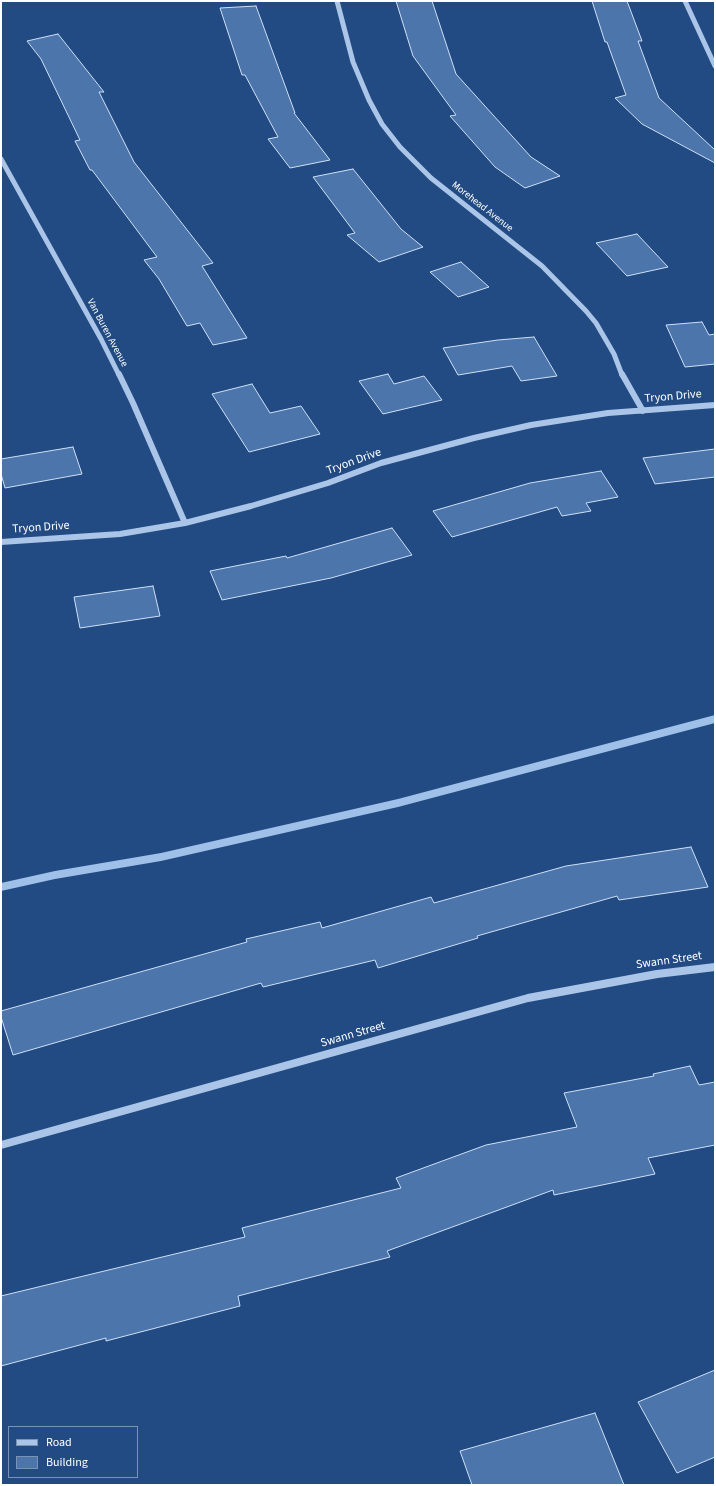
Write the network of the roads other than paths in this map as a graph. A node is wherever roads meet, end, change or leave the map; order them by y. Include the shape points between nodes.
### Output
1 (337, 1) edge
2 (685, 1) edge
3 (715, 66) edge
4 (1, 159) edge
5 (715, 405) edge
6 (643, 411) junction
7 (185, 523) junction
8 (1, 542) edge
9 (715, 967) edge
10 (1, 1145) edge

1 - 6 street, Morehead Avenue via 353,62 382,124 400,147 431,178 542,266 586,311 614,354 624,380
2 - 3 street
4 - 7 street, Van Buren Avenue via 105,346 133,403
5 - 6 street, Tryon Drive
6 - 7 street, Tryon Drive via 608,413 531,425 474,438 381,463 328,483 251,506
7 - 8 street, Tryon Drive via 120,534
9 - 10 street, Swann Street via 657,974 528,998

